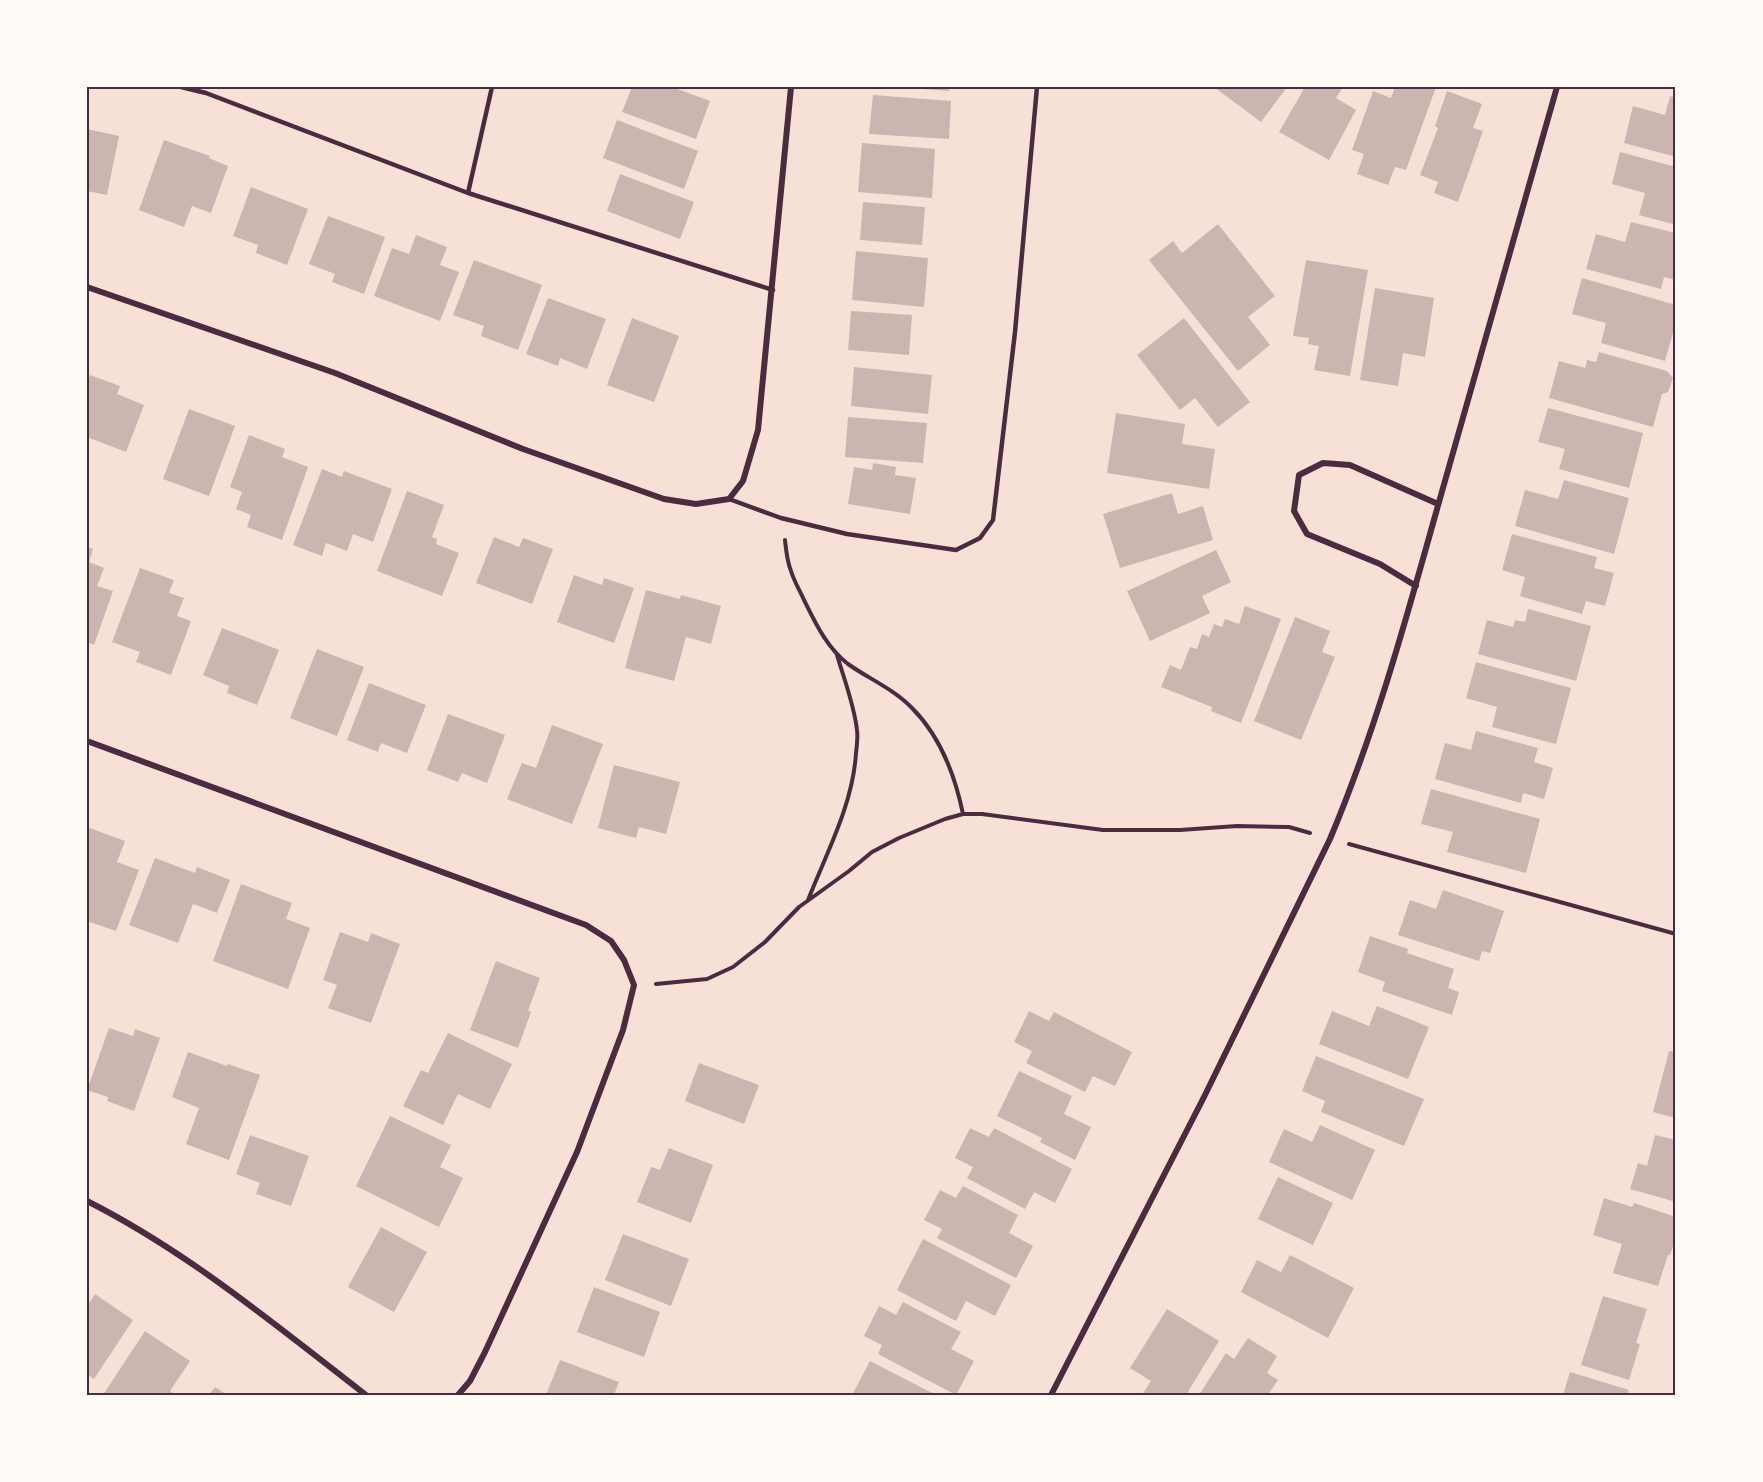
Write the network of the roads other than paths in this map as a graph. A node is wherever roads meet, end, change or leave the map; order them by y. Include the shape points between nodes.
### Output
1 (181, 87) edge
2 (492, 87) edge
3 (791, 87) edge
4 (1037, 87) edge
5 (1557, 87) edge
6 (468, 193) junction
7 (87, 287) edge
8 (772, 290) junction
9 (729, 499) junction
10 (1438, 504) junction
11 (1416, 586) junction
12 (87, 741) edge
13 (87, 1201) edge
14 (366, 1395) edge
15 (458, 1395) edge
16 (1051, 1395) edge

1 - 6 lane via 206,93
2 - 6 lane
3 - 8 street
4 - 9 lane via 993,520 980,538 956,550 847,534 782,518
5 - 10 street
6 - 8 lane
7 - 9 street via 335,373 523,449 664,499 696,504
8 - 9 street via 758,430 743,481
10 - 11 street
10 - 11 street via 1350,465 1323,463 1299,475 1294,511 1307,534 1380,564
11 - 16 street via 1345,805 1330,839 1204,1097
12 - 15 street via 586,925 611,941 624,960 634,985 623,1030 577,1152 485,1352
13 - 14 street via 121,1218 231,1290

